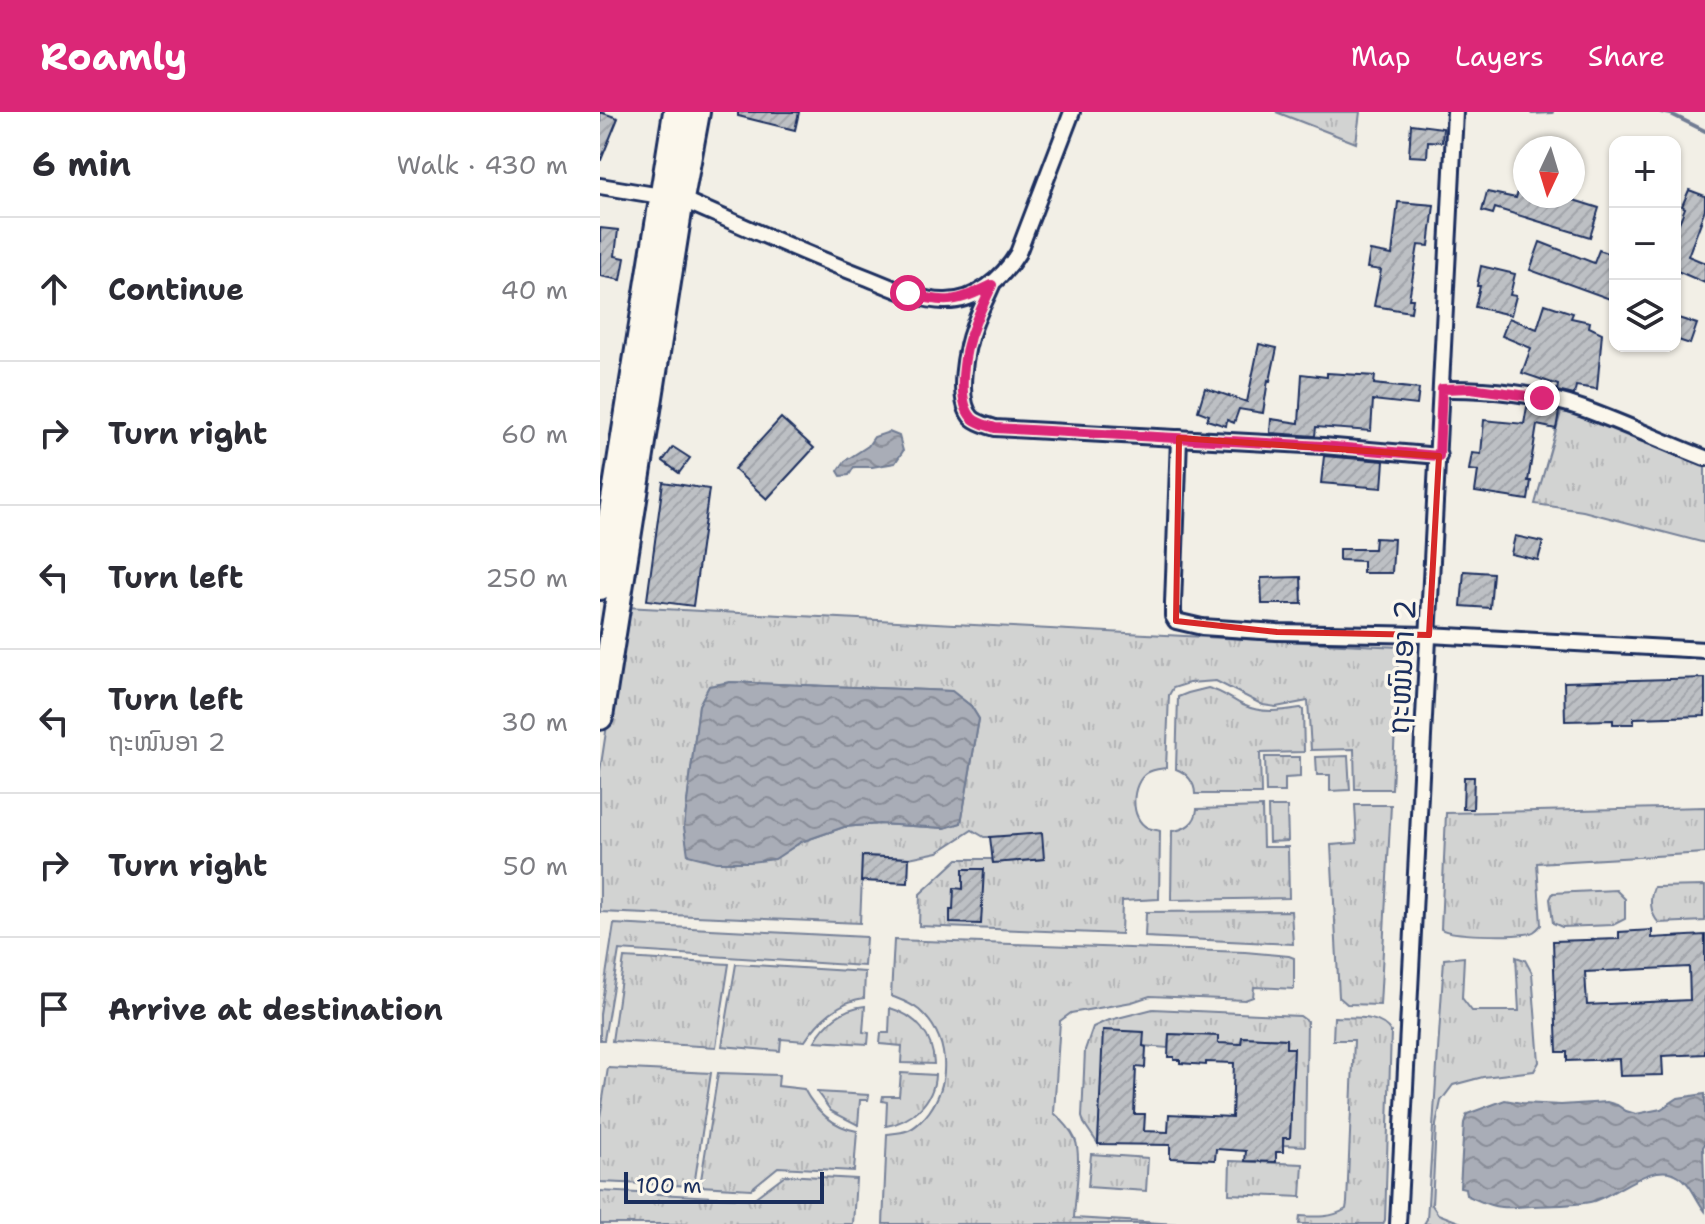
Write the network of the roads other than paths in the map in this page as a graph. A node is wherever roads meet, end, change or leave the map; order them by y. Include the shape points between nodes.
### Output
1 (676, 112) edge
2 (697, 112) edge
3 (1072, 112) edge
4 (1455, 112) edge
5 (600, 186) edge
6 (671, 197) junction
7 (992, 285) junction
8 (1442, 389) junction
9 (1179, 438) junction
10 (1439, 456) junction
11 (1705, 458) edge
12 (605, 520) edge
13 (600, 587) edge
14 (1429, 635) junction
15 (1705, 650) edge
16 (600, 717) edge
17 (1398, 1224) edge

1 - 6 highway
2 - 6 highway
3 - 7 street via 1018,253
4 - 8 street, ຖະໜົນອາ 2
5 - 6 street
6 - 7 street via 930,300 959,300
6 - 12 highway
6 - 16 highway
7 - 9 street via 973,328 964,381 966,409 979,423
8 - 10 street, ຖະໜົນອາ 2
8 - 11 street via 1471,388 1582,408
9 - 10 street
9 - 14 street via 1176,621 1277,632
10 - 14 street, ຖະໜົນອາ 2
12 - 13 highway
14 - 15 street
14 - 17 street, ຖະໜົນອາ 2

